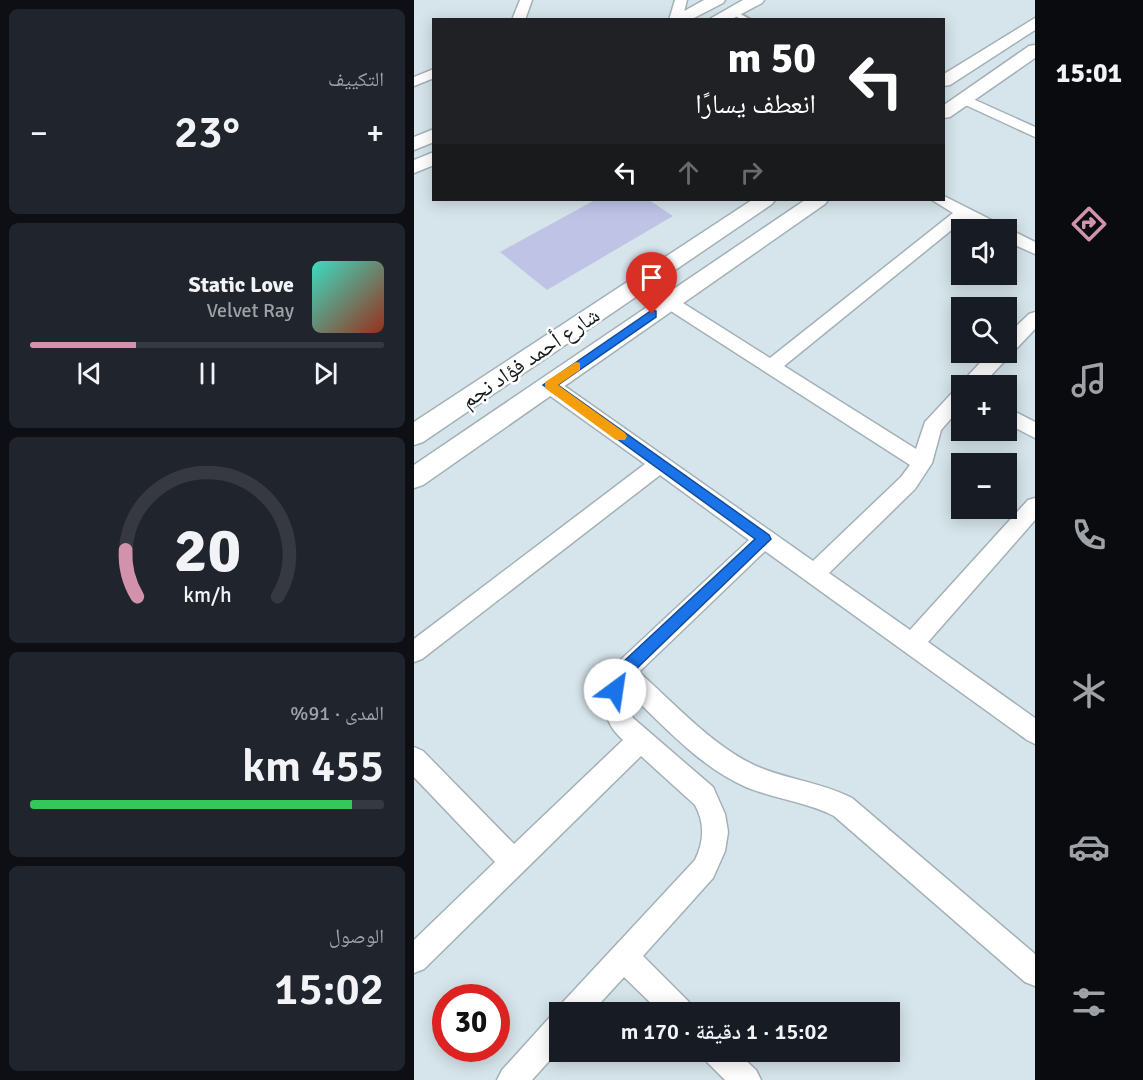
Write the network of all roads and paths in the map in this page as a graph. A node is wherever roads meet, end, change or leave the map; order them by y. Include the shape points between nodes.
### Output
1 (526, 0) edge
2 (681, 0) edge
3 (717, 0) edge
4 (756, 0) edge
5 (733, 12) junction
6 (519, 18) edge
7 (676, 18) edge
8 (680, 18) edge
9 (720, 18) edge
10 (744, 18) edge
11 (1035, 23) edge
12 (1033, 53) edge
13 (432, 75) edge
14 (945, 80) edge
15 (414, 82) edge
16 (964, 99) junction
17 (945, 112) edge
18 (1035, 133) edge
19 (432, 136) edge
20 (414, 144) edge
21 (432, 159) edge
22 (414, 167) edge
23 (764, 201) edge
24 (817, 201) edge
25 (942, 201) edge
26 (964, 212) junction
27 (977, 219) edge
28 (1017, 240) edge
29 (1035, 249) edge
30 (669, 302) junction
31 (1035, 318) edge
32 (1017, 336) edge
33 (991, 363) edge
34 (771, 367) junction
35 (979, 375) edge
36 (549, 385) junction
37 (951, 406) edge
38 (1017, 420) edge
39 (1035, 430) edge
40 (414, 435) edge
41 (922, 463) junction
42 (660, 464) junction
43 (414, 478) edge
44 (1035, 506) edge
45 (764, 539) junction
46 (814, 574) junction
47 (912, 644) junction
48 (414, 652) edge
49 (623, 673) junction
50 (1035, 732) edge
51 (640, 740) junction
52 (414, 759) edge
53 (514, 863) junction
54 (624, 957) junction
55 (414, 959) edge
56 (1035, 972) edge
57 (582, 1002) edge
58 (669, 1002) edge
59 (549, 1039) edge
60 (727, 1062) edge
61 (512, 1080) edge
62 (746, 1080) edge

1 - 6 street
2 - 7 street
3 - 8 street
4 - 5 street
5 - 9 street
5 - 10 lane
11 - 14 street
12 - 16 street
13 - 15 street
16 - 17 street
16 - 18 street
19 - 20 street
21 - 22 street
23 - 40 street, شارع أحمد فؤاد نجم
24 - 30 street, شارع أحمد فؤاد نجم
25 - 26 street
26 - 27 street
26 - 34 street
28 - 29 street
30 - 34 street
30 - 36 street, شارع أحمد فؤاد نجم
31 - 32 street
33 - 35 street
34 - 41 street
36 - 42 street
36 - 43 street, شارع أحمد فؤاد نجم
37 - 41 street via 932,428
38 - 39 street
41 - 46 street via 908,483
42 - 45 street
42 - 48 street
44 - 47 street
45 - 46 street
45 - 49 street
46 - 47 street
47 - 50 street
49 - 51 street via 615,690 616,709 624,726
49 - 56 street via 727,764 762,781 815,794 843,807
51 - 53 street
51 - 54 street via 704,796 712,809 716,840 704,869
52 - 53 street
53 - 55 street
54 - 57 street
54 - 58 street
59 - 61 street
60 - 62 street

